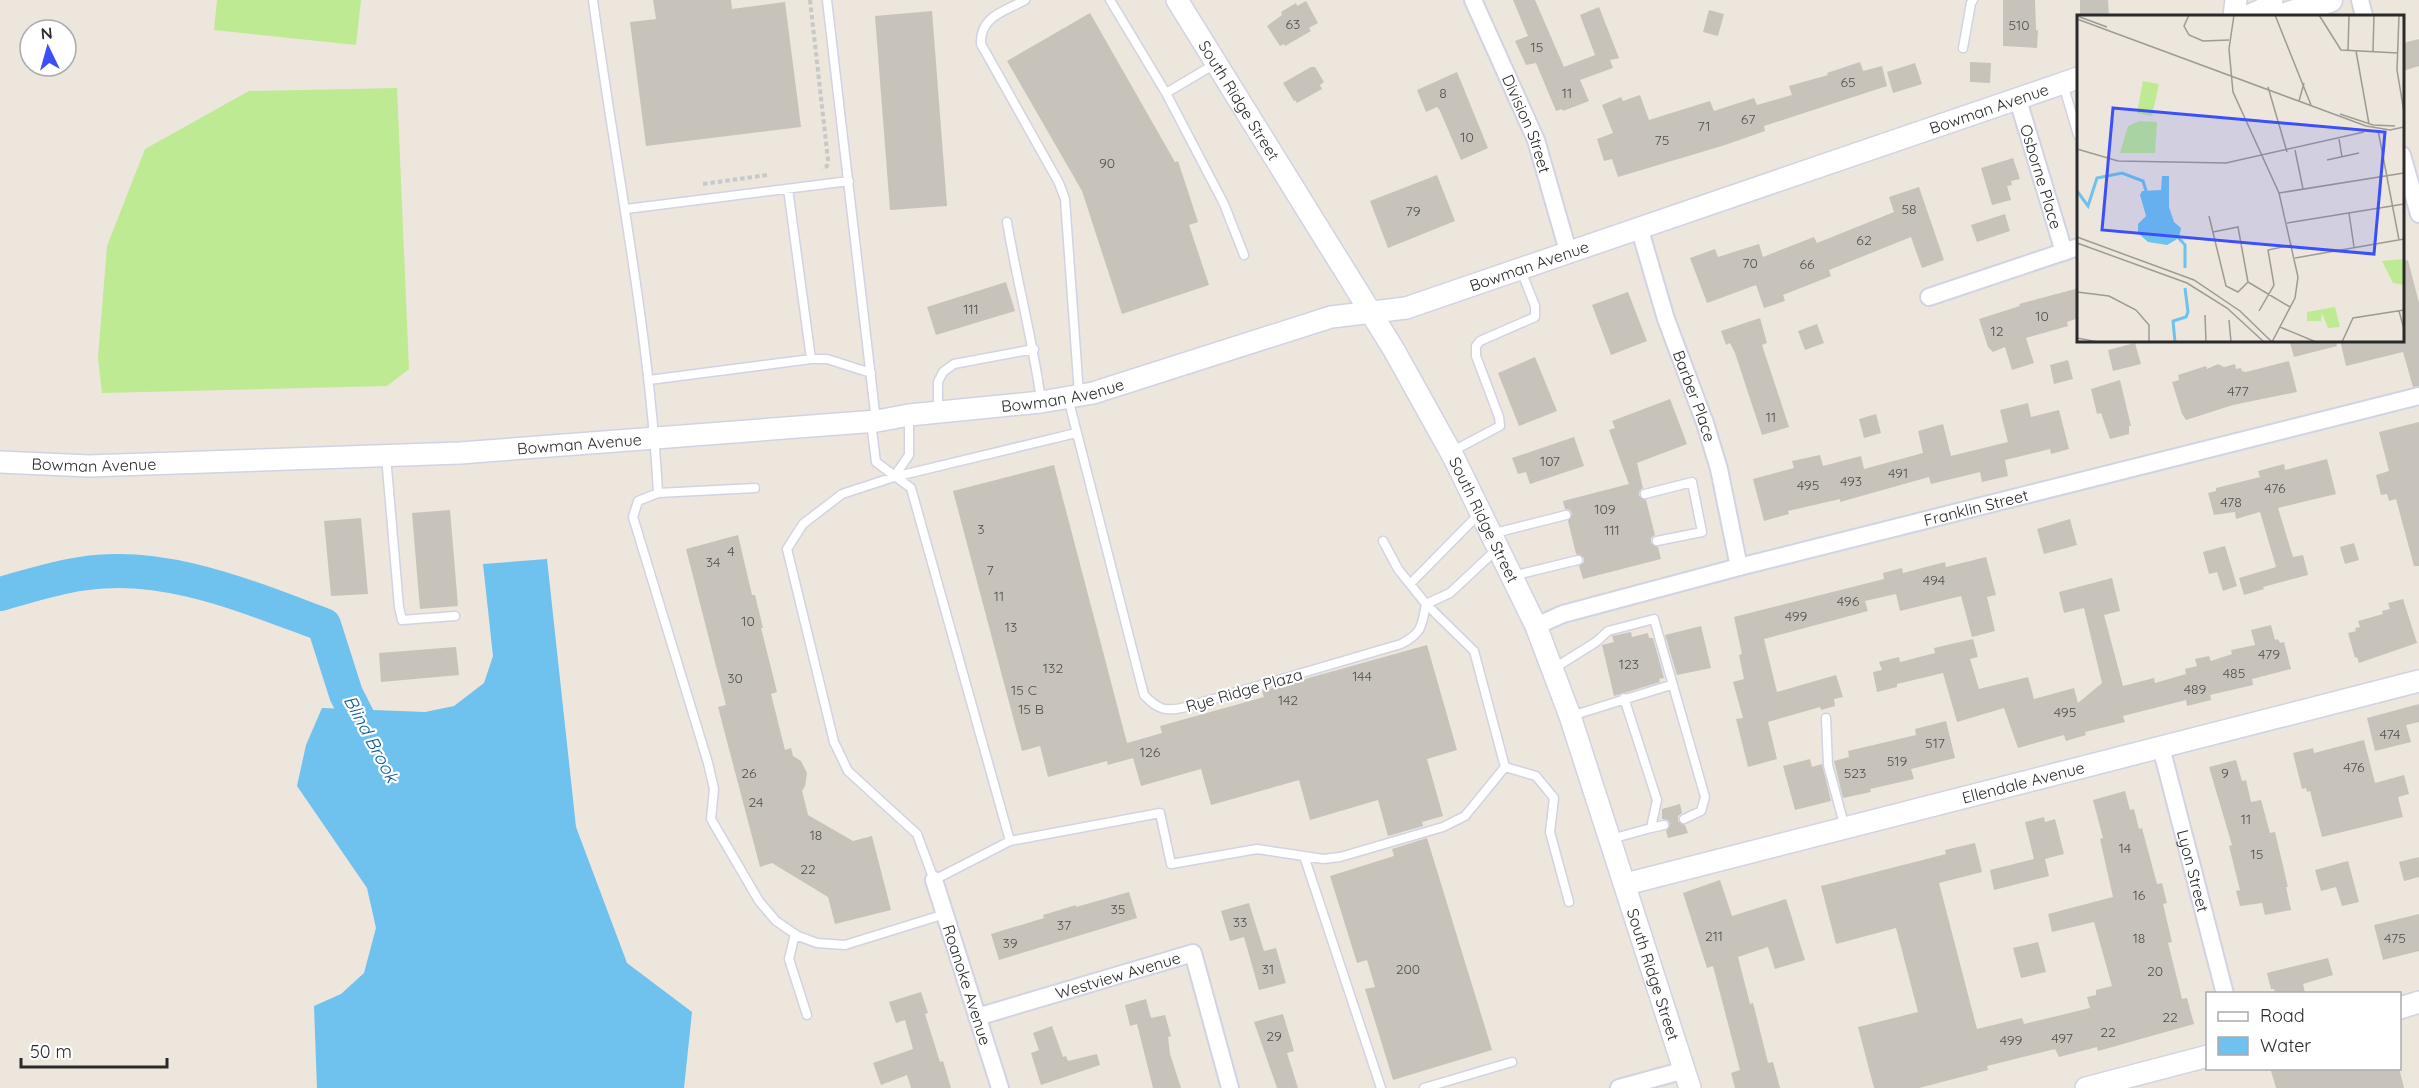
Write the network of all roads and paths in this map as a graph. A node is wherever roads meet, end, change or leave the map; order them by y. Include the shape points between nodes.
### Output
1 (593, 0) edge
2 (810, 0) edge
3 (827, 0) edge
4 (1025, 0) edge
5 (1110, 0) edge
6 (1178, 0) edge
7 (1473, 0) edge
8 (1973, 0) edge
9 (2236, 0) edge
10 (2272, 0) edge
11 (2330, 0) edge
12 (2360, 0) edge
13 (2234, 15) edge
14 (2250, 15) edge
15 (2286, 15) edge
16 (2364, 15) edge
17 (1963, 48) dead end
18 (1215, 64) junction
19 (2071, 80) edge
20 (1166, 93) junction
21 (2018, 100) junction
22 (2077, 121) edge
23 (2404, 158) edge
24 (820, 170) dead end
25 (776, 175) dead end
26 (849, 181) junction
27 (696, 185) dead end
28 (788, 189) junction
29 (626, 209) junction
30 (2419, 214) edge
31 (1007, 222) dead end
32 (1640, 227) junction
33 (2071, 249) edge
34 (1568, 251) junction
35 (1244, 255) dead end
36 (1520, 268) junction
37 (1929, 297) dead end
38 (1370, 312) junction
39 (1034, 349) junction
40 (811, 359) junction
41 (871, 373) junction
42 (649, 380) junction
43 (2419, 396) edge
44 (1074, 397) junction
45 (1041, 402) junction
46 (938, 412) junction
47 (909, 416) junction
48 (874, 422) junction
49 (1076, 433) junction
50 (655, 439) junction
51 (1451, 452) junction
52 (386, 456) junction
53 (0, 462) edge
54 (894, 477) junction
55 (755, 488) dead end
56 (658, 493) junction
57 (1645, 494) dead end
58 (1481, 512) junction
59 (1566, 514) dead end
60 (1383, 541) dead end
61 (1495, 541) junction
62 (1657, 541) dead end
63 (1578, 560) dead end
64 (1739, 567) junction
65 (1512, 576) junction
66 (1410, 584) junction
67 (1426, 604) junction
68 (455, 616) dead end
69 (1536, 626) junction
70 (1553, 669) junction
71 (2419, 681) edge
72 (1671, 686) junction
73 (1624, 698) junction
74 (1570, 716) junction
75 (1826, 718) dead end
76 (2161, 747) junction
77 (1505, 767) junction
78 (1684, 819) dead end
79 (1664, 825) dead end
80 (1651, 828) junction
81 (1845, 828) junction
82 (1611, 839) junction
83 (1010, 841) junction
84 (1304, 856) junction
85 (934, 880) junction
86 (1626, 884) junction
87 (1569, 902) dead end
88 (945, 914) junction
89 (795, 934) junction
90 (2225, 992) edge
91 (2419, 1002) edge
92 (2401, 1008) edge
93 (807, 1015) dead end
94 (977, 1017) junction
95 (2206, 1057) edge
96 (1512, 1062) dead end
97 (1687, 1079) edge
98 (1000, 1088) edge
99 (1230, 1088) edge
100 (1381, 1088) edge
101 (1424, 1088) edge
102 (1619, 1088) edge
103 (2086, 1088) edge

1 - 29 lane
2 - 24 path via 828,160
3 - 26 lane
4 - 44 lane, Rye Ridge Plaza via 989,20 983,26 981,44 1065,199
5 - 20 lane
6 - 18 street, South Ridge Street
7 - 34 street, Division Street via 1536,140
8 - 17 lane
9 - 13 street
10 - 14 street via 2270,6
11 - 15 main road
12 - 16 street
18 - 20 lane
18 - 38 street, South Ridge Street
19 - 21 street, Bowman Avenue
19 - 22 lane
20 - 35 lane via 1224,204
21 - 32 street, Bowman Avenue
21 - 33 street, Osborne Place
23 - 30 street
25 - 27 path
26 - 28 lane
26 - 41 lane
28 - 29 lane
28 - 40 lane
29 - 42 lane
31 - 39 lane
32 - 34 street, Bowman Avenue
32 - 64 street, Barber Place via 1666,319 1719,469
33 - 37 street, Osborne Place
34 - 36 street, Bowman Avenue
36 - 38 street, Bowman Avenue via 1406,308
36 - 51 lane via 1535,317 1476,346 1500,426
38 - 44 street, Bowman Avenue via 1331,317
38 - 51 street, South Ridge Street
39 - 45 lane
39 - 46 lane via 954,364 938,382
40 - 41 lane via 827,359
40 - 42 lane
41 - 48 lane
42 - 50 lane
43 - 64 street, Franklin Street
44 - 45 street, Bowman Avenue
44 - 49 lane, Rye Ridge Plaza
45 - 46 street, Bowman Avenue
46 - 47 street, Bowman Avenue
47 - 48 street, Bowman Avenue
47 - 54 lane via 909,455
48 - 50 street, Bowman Avenue
48 - 54 lane via 876,462
49 - 54 lane
49 - 67 lane, Rye Ridge Plaza via 1136,666 1144,694 1153,705 1170,711 1401,644 1414,637 1422,625
50 - 52 street, Bowman Avenue
50 - 56 lane
51 - 58 street, South Ridge Street
52 - 53 street, Bowman Avenue via 88,466
52 - 68 lane via 402,620
54 - 83 lane via 911,488
54 - 85 lane via 837,496 803,524 787,549 834,742 848,771 917,834
55 - 56 lane
56 - 89 lane via 638,501 633,517 708,763 714,789 711,819 759,901 776,921
57 - 62 lane via 1692,482 1702,532
58 - 61 street, South Ridge Street
58 - 66 lane
59 - 61 lane
60 - 66 lane
61 - 65 street, South Ridge Street
61 - 67 lane via 1450,593
63 - 65 lane
64 - 69 street, Franklin Street via 1563,614
65 - 69 street, South Ridge Street
66 - 67 lane
67 - 77 lane via 1474,651
69 - 70 street, South Ridge Street
70 - 72 lane via 1608,631 1654,619
70 - 74 street, South Ridge Street
71 - 76 street, Ellendale Avenue
72 - 73 lane
72 - 78 lane via 1706,797 1701,812
73 - 74 lane
73 - 80 lane via 1657,800
74 - 82 street, South Ridge Street
75 - 81 lane via 1828,765
76 - 81 street, Ellendale Avenue
76 - 90 street, Lyon Street
77 - 84 lane via 1465,816 1443,827 1340,857
77 - 87 lane via 1536,776 1554,798 1550,832
79 - 80 lane
80 - 82 lane
81 - 86 street, Ellendale Avenue
82 - 86 street, South Ridge Street
83 - 84 lane via 1160,813 1171,864 1257,849
83 - 85 lane
84 - 100 lane
85 - 88 street, Roanoke Avenue
86 - 97 street, South Ridge Street
88 - 89 lane via 845,945 817,943
88 - 94 street, Roanoke Avenue
89 - 93 lane via 789,959
91 - 92 street
94 - 98 street, Roanoke Avenue
94 - 99 street, Westview Avenue via 1193,953
95 - 103 street
96 - 101 lane
97 - 102 street

